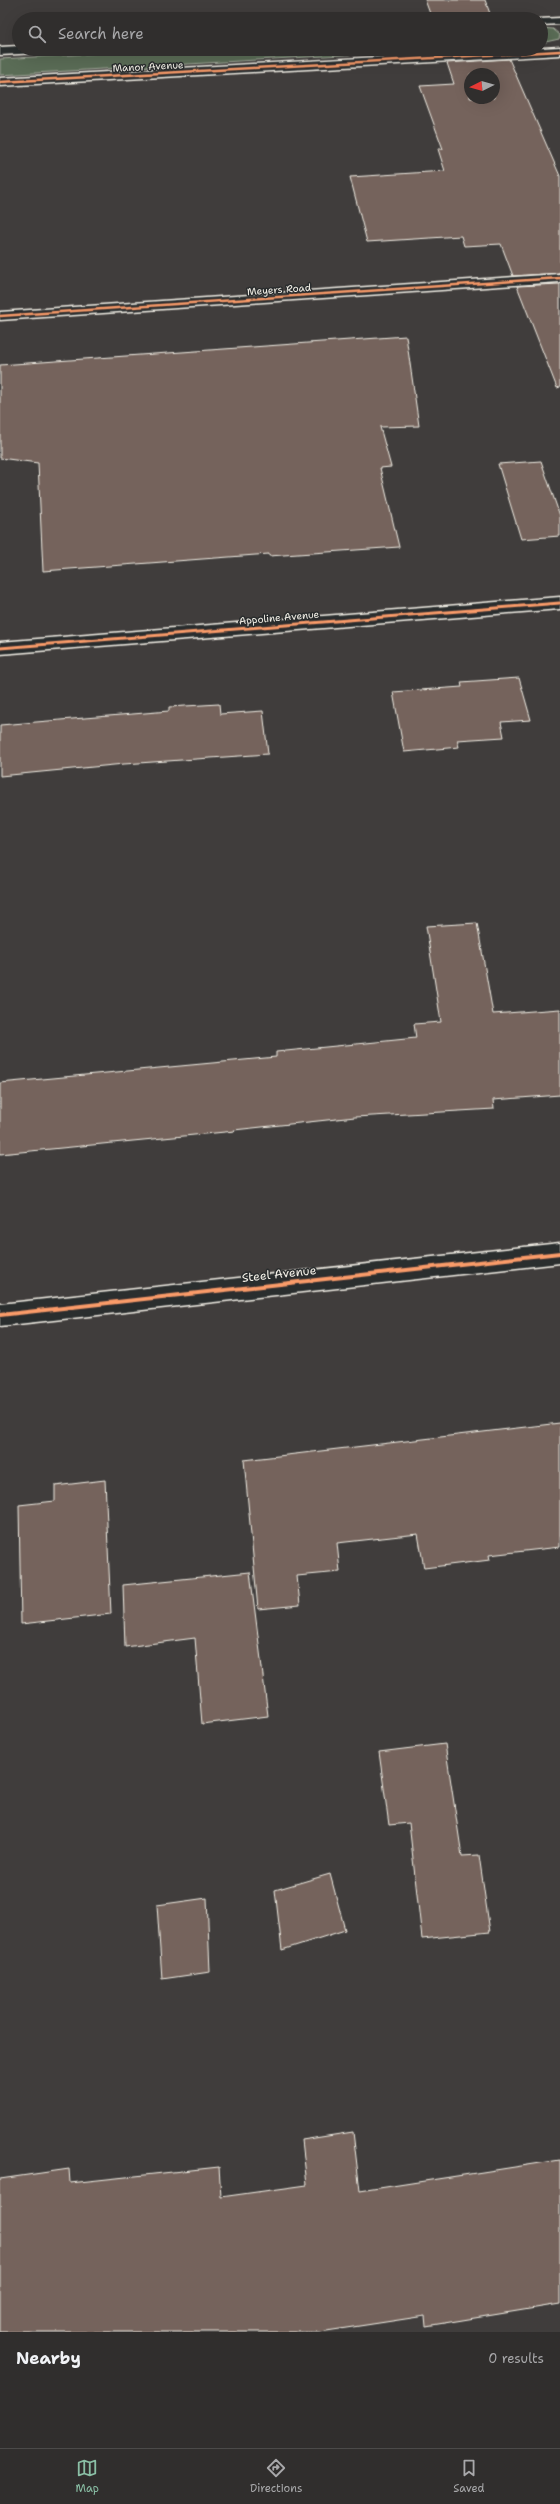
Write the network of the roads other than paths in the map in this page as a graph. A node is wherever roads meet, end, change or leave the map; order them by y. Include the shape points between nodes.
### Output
1 (560, 21) edge
2 (548, 22) edge
3 (12, 50) edge
4 (0, 51) edge
5 (560, 51) edge
6 (548, 52) edge
7 (470, 56) edge
8 (0, 82) edge
9 (560, 278) edge
10 (0, 316) edge
11 (560, 603) edge
12 (0, 648) edge
13 (560, 1253) edge
14 (0, 1315) edge

1 - 2 street
3 - 4 street
5 - 6 street, Manor Avenue
7 - 8 street, Manor Avenue
9 - 10 street, Meyers Road
11 - 12 street, Appoline Avenue
13 - 14 street, Steel Avenue

